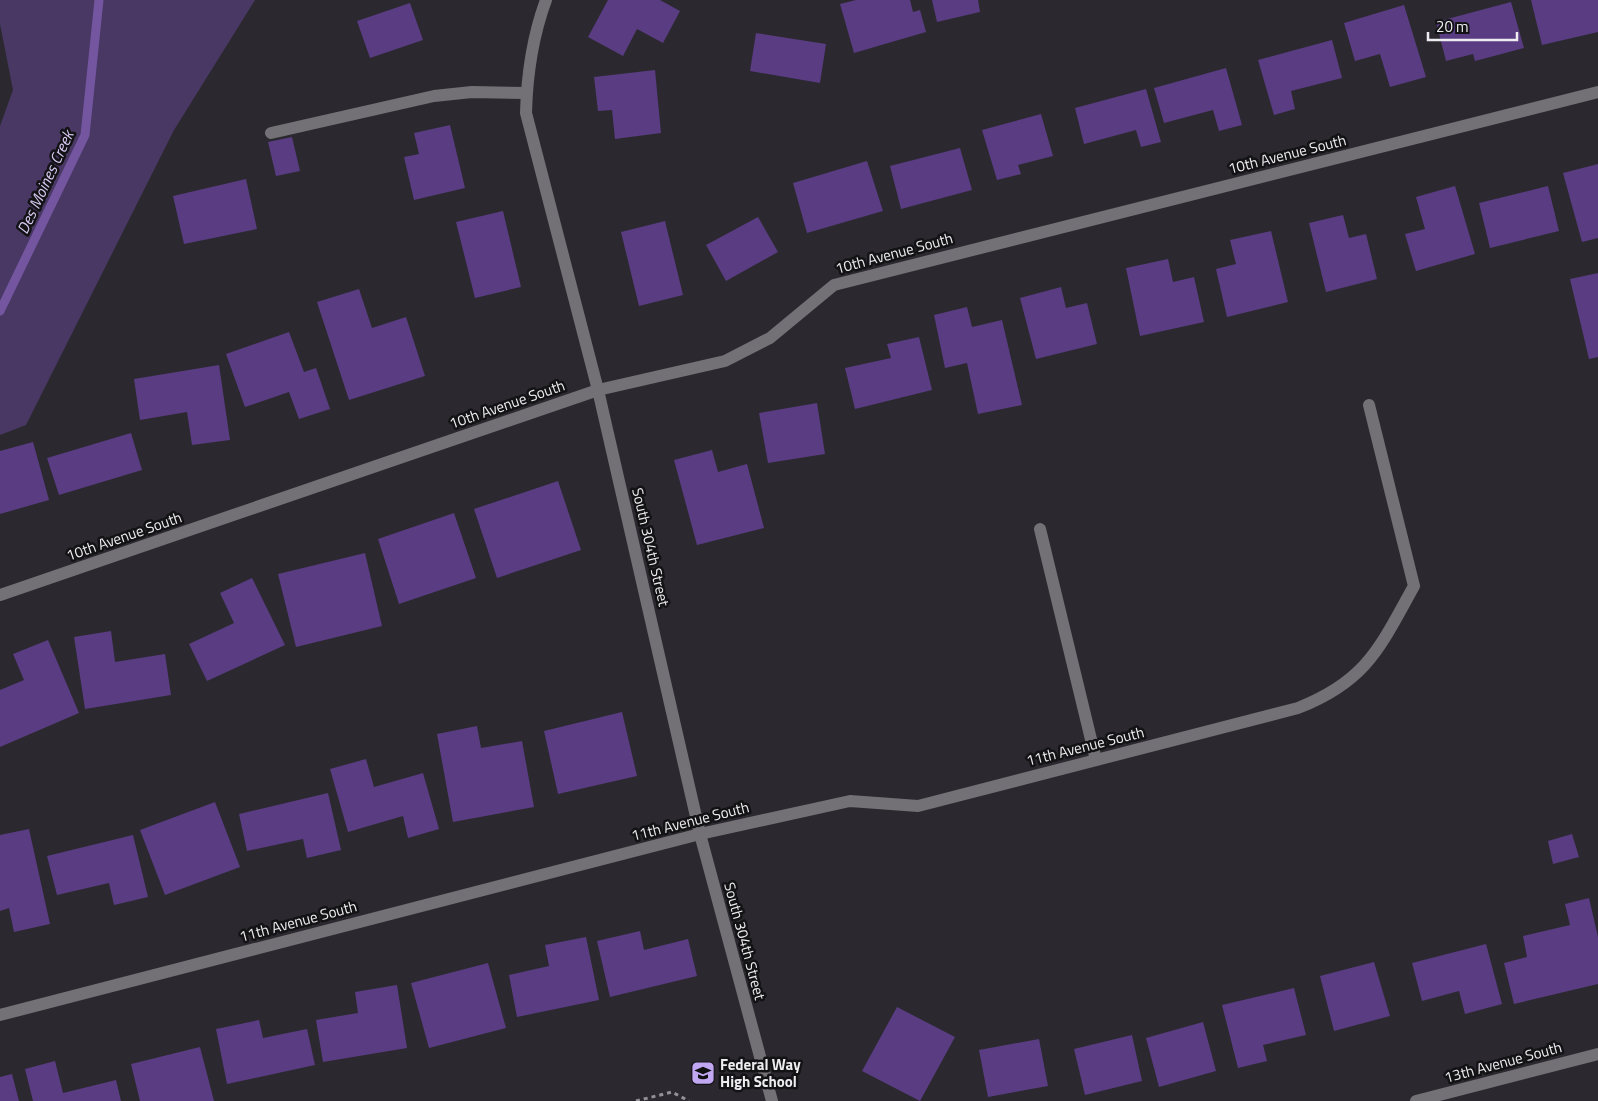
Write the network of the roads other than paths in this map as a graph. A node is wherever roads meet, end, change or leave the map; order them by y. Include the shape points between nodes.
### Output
1 (546, 0) edge
2 (1598, 92) edge
3 (526, 93) junction
4 (271, 133) dead end
5 (598, 390) junction
6 (1369, 404) dead end
7 (1040, 529) dead end
8 (0, 595) edge
9 (1096, 760) junction
10 (700, 834) junction
11 (0, 1015) edge
12 (1598, 1054) edge
13 (1456, 1096) edge
14 (772, 1101) edge
15 (1416, 1101) edge

1 - 3 street, South 304th Street via 532,44
2 - 5 street, 10th Avenue South via 834,284 770,338 725,361
3 - 4 street via 472,92 434,96
3 - 5 street, South 304th Street via 526,113 540,172
5 - 8 street, 10th Avenue South
5 - 10 street, South 304th Street
6 - 9 street, 11th Avenue South via 1414,586 1376,654 1346,683 1298,708
7 - 9 street
9 - 10 street, 11th Avenue South via 918,806 850,801
10 - 11 street, 11th Avenue South
10 - 14 street, South 304th Street
12 - 13 street, 13th Avenue South
13 - 15 street, 13th Avenue South

